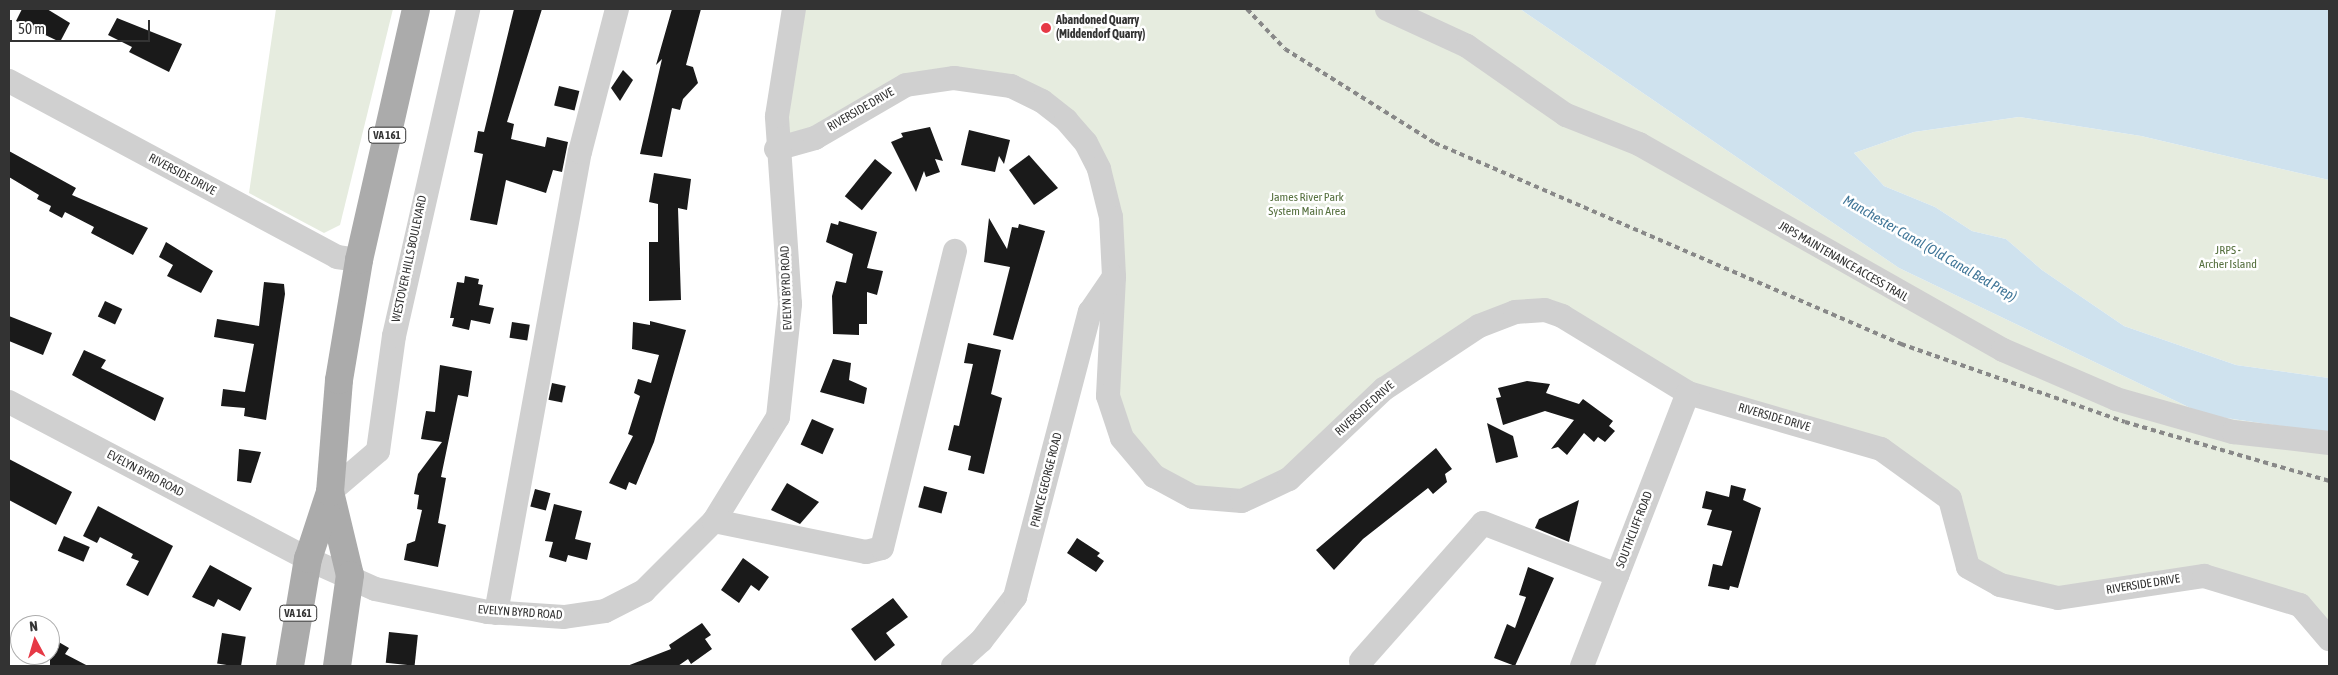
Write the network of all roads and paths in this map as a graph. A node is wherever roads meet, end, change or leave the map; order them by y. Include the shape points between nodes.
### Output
1 (416, 9) edge
2 (468, 9) edge
3 (618, 9) edge
4 (794, 9) edge
5 (1387, 9) edge
6 (9, 81) edge
7 (776, 149) junction
8 (955, 251) dead end
9 (359, 260) junction
10 (1114, 277) junction
11 (1688, 393) junction
12 (9, 402) edge
13 (2329, 443) edge
14 (330, 492) junction
15 (714, 521) junction
16 (308, 559) junction
17 (350, 575) junction
18 (1617, 575) junction
19 (496, 613) junction
20 (2329, 639) edge
21 (1361, 661) dead end
22 (290, 666) edge
23 (338, 666) edge
24 (952, 666) edge
25 (1582, 666) edge

1 - 9 main road, VA 161
2 - 14 street, WESTOVER HILLS BOULEVARD via 396,326 378,451
3 - 19 street via 580,152
4 - 7 street via 779,94
5 - 13 street, JRPS MAINTENANCE ACCESS TRAIL via 1467,46 1566,115 1639,144 1921,307 2021,358 2116,399 2233,432
6 - 9 street, RIVERSIDE DRIVE via 337,257
7 - 10 street, RIVERSIDE DRIVE via 815,138 906,85 954,78 1012,86 1042,101 1086,143 1106,190
7 - 15 street, EVELYN BYRD ROAD via 790,304 786,378 778,416
8 - 15 street via 882,548 866,552
9 - 14 main road, VA 161 via 339,380
10 - 11 street, RIVERSIDE DRIVE via 1108,396 1122,438 1154,476 1193,497 1242,501 1289,479 1384,389 1479,326 1515,312 1544,310 1562,316
10 - 24 street, PRINCE GEORGE ROAD via 1090,312 1015,597 981,641
11 - 18 street, SOUTHCLIFF ROAD
11 - 20 street, RIVERSIDE DRIVE via 1880,448 1950,499 1968,568 2000,586 2058,598 2204,576 2300,605
12 - 16 street, EVELYN BYRD ROAD
14 - 16 main road, VA 161
14 - 17 main road, VA 161
15 - 19 street, EVELYN BYRD ROAD via 644,591 605,611 564,617
16 - 17 street, EVELYN BYRD ROAD
16 - 22 main road, VA 161
17 - 19 street, EVELYN BYRD ROAD via 375,589 435,605
17 - 23 main road, VA 161
18 - 21 street via 1483,523
18 - 25 street, SOUTHCLIFF ROAD

